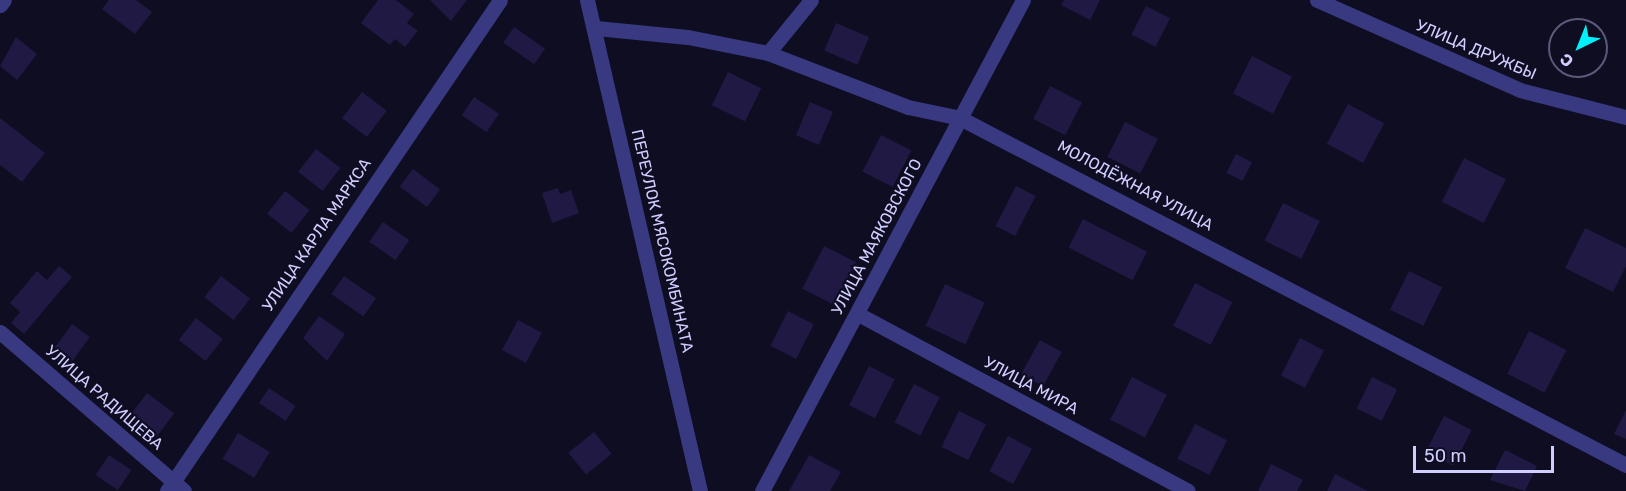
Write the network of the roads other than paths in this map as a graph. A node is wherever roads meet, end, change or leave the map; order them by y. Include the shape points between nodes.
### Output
1 (4, 0) edge
2 (500, 0) edge
3 (587, 0) edge
4 (811, 0) edge
5 (1023, 0) edge
6 (1317, 0) edge
7 (0, 5) edge
8 (596, 28) junction
9 (768, 53) junction
10 (1626, 117) edge
11 (960, 118) junction
12 (858, 314) junction
13 (0, 332) edge
14 (1626, 465) edge
15 (175, 488) edge
16 (700, 491) edge
17 (762, 491) edge
18 (1188, 491) edge

1 - 7 street
2 - 15 street, УЛИЦА КАРЛА МАРКСА
3 - 8 street, ПЕРЕУЛОК МЯСОКОМБИНАТА
4 - 9 street
5 - 11 street, УЛИЦА МАЯКОВСКОГО
6 - 10 street, УЛИЦА ДРУЖБЫ via 1520,90
8 - 9 street, МОЛОДЁЖНАЯ УЛИЦА via 688,37
8 - 16 street, ПЕРЕУЛОК МЯСОКОМБИНАТА
9 - 11 street, МОЛОДЁЖНАЯ УЛИЦА via 908,107
11 - 12 street, УЛИЦА МАЯКОВСКОГО
11 - 14 street, МОЛОДЁЖНАЯ УЛИЦА
12 - 17 street, УЛИЦА МАЯКОВСКОГО
12 - 18 street, УЛИЦА МИРА
13 - 15 street, УЛИЦА РАДИЩЕВА

